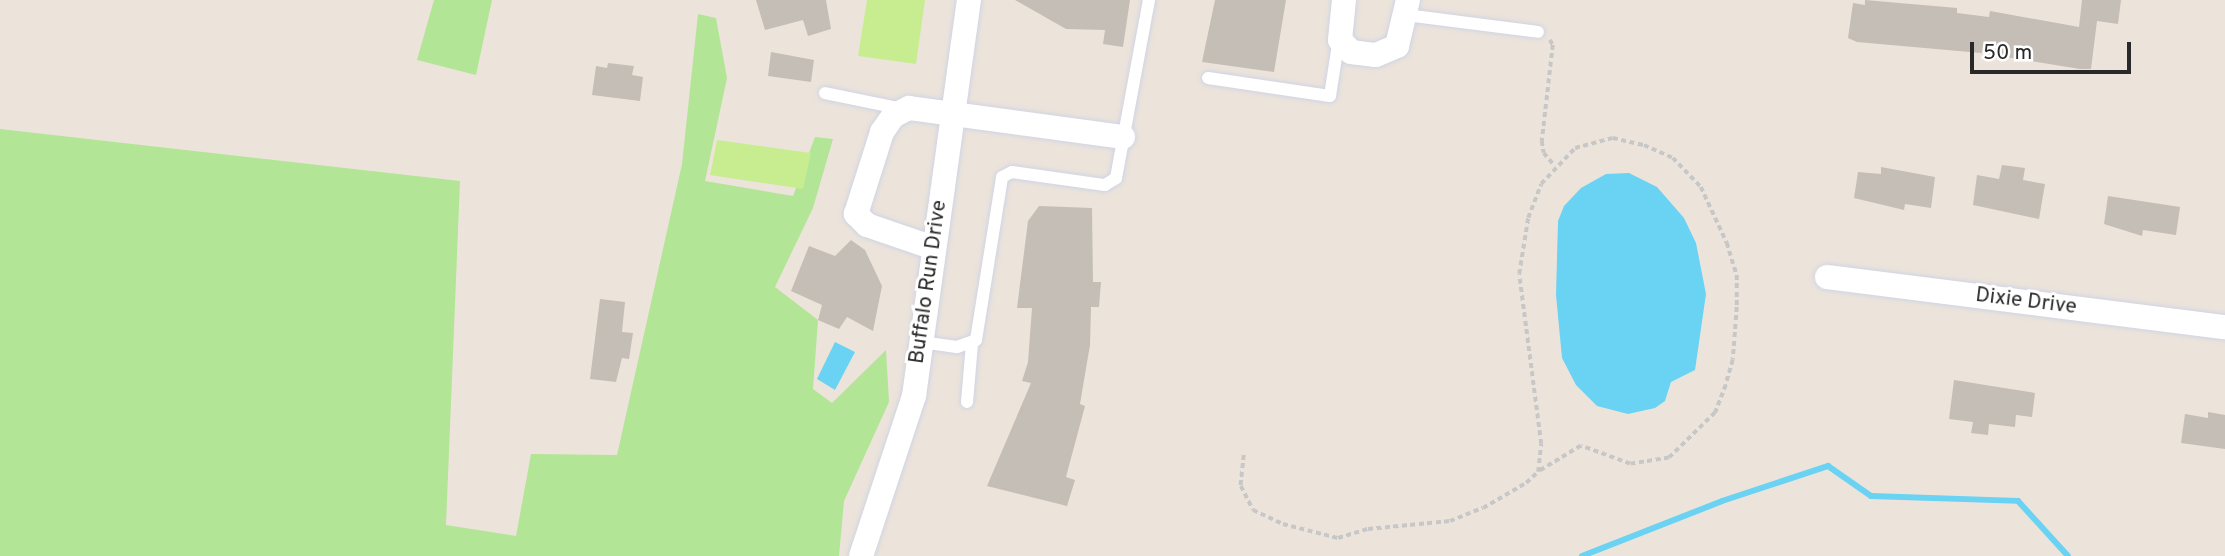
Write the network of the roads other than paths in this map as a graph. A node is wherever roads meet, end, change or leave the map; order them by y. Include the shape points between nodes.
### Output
1 (969, 0) edge
2 (1149, 0) edge
3 (1344, 0) edge
4 (1407, 8) edge
5 (1538, 33) road end
6 (1339, 36) junction
7 (1208, 78) dead end
8 (825, 93) dead end
9 (906, 110) junction
10 (953, 113) junction
11 (1124, 137) junction
12 (934, 248) junction
13 (1827, 277) dead end
14 (2225, 327) edge
15 (921, 342) junction
16 (972, 344) junction
17 (967, 402) dead end
18 (861, 556) edge

1 - 10 street, Buffalo Run Drive
2 - 11 lane
3 - 6 street
4 - 5 lane
4 - 6 street via 1400,41 1384,53 1351,52
6 - 7 lane via 1330,96
8 - 9 lane
9 - 10 street
9 - 12 street via 885,124 856,214 867,225
10 - 11 street
10 - 12 street, Buffalo Run Drive
11 - 16 lane via 1118,175 1110,184 1012,172 1002,177 979,332
12 - 15 street, Buffalo Run Drive
13 - 14 street, Dixie Drive
15 - 16 lane
15 - 18 street, Buffalo Run Drive via 910,413
16 - 17 lane

